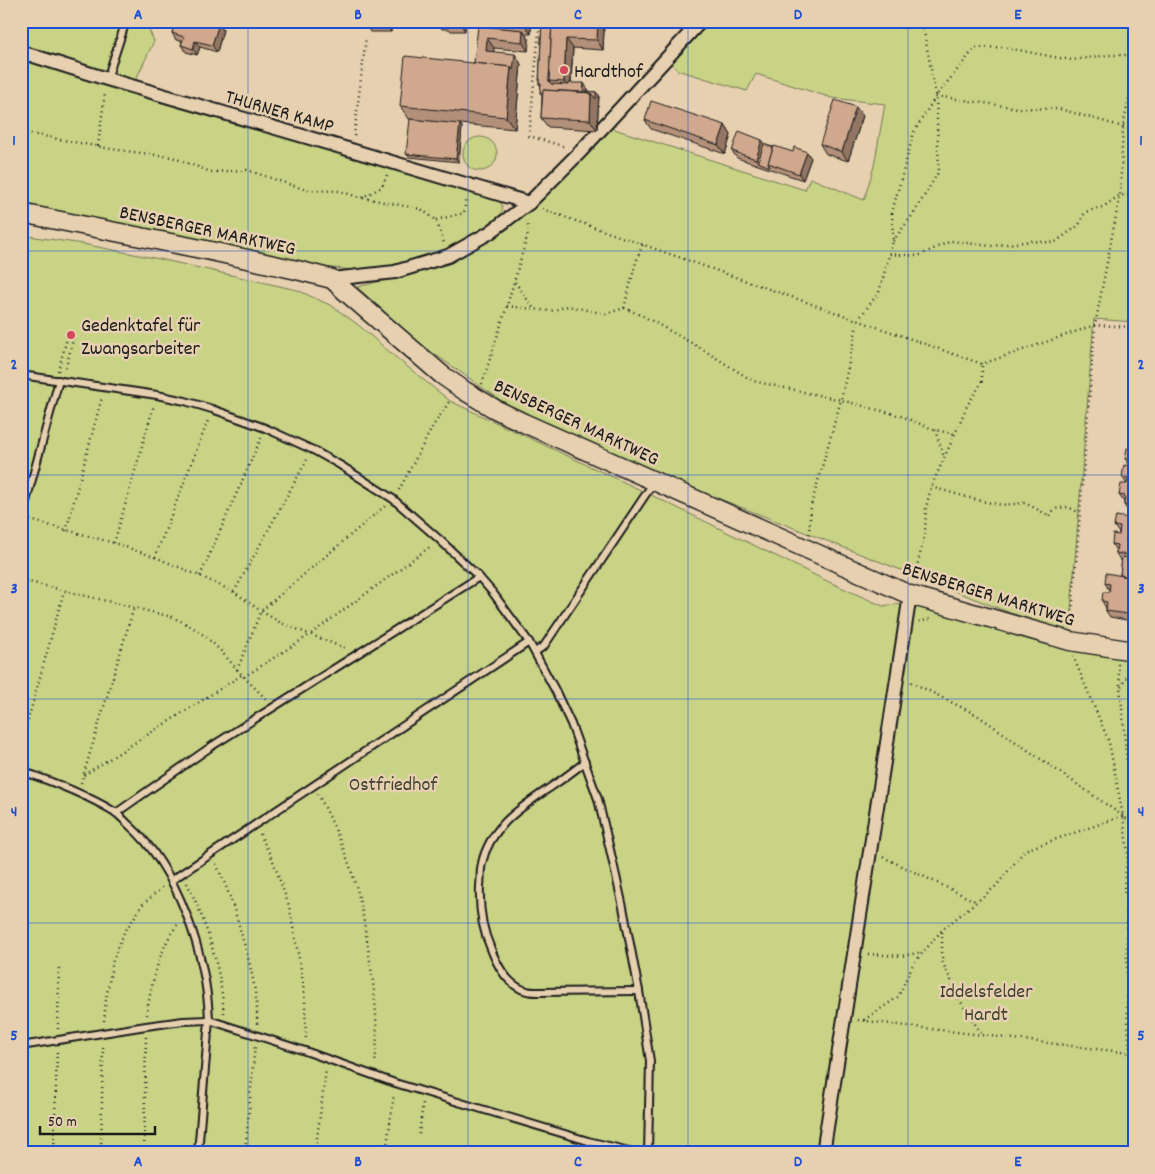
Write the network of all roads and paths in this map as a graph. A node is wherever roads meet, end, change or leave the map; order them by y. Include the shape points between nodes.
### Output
1 (126, 21) edge
2 (540, 21) edge
3 (701, 21) edge
4 (922, 21) edge
5 (366, 37) dead end
6 (21, 52) edge
7 (1134, 55) edge
8 (1134, 75) edge
9 (107, 79) junction
10 (936, 96) junction
11 (1123, 126) junction
12 (1134, 130) edge
13 (21, 132) edge
14 (98, 146) junction
15 (351, 150) junction
16 (580, 152) junction
17 (396, 163) junction
18 (472, 186) junction
19 (1120, 195) junction
20 (1134, 196) edge
21 (361, 198) junction
22 (526, 206) junction
23 (21, 213) edge
24 (436, 220) junction
25 (893, 241) junction
26 (643, 244) junction
27 (890, 254) junction
28 (448, 256) junction
29 (332, 279) junction
30 (514, 281) junction
31 (507, 306) junction
32 (624, 308) junction
33 (534, 309) junction
34 (858, 320) junction
35 (1095, 325) junction
36 (1134, 327) edge
37 (982, 364) junction
38 (21, 375) edge
39 (59, 380) junction
40 (104, 386) junction
41 (465, 391) junction
42 (157, 394) junction
43 (841, 400) junction
44 (212, 409) junction
45 (265, 428) junction
46 (934, 430) junction
47 (955, 434) junction
48 (313, 450) junction
49 (944, 458) junction
50 (655, 481) junction
51 (931, 487) junction
52 (393, 500) junction
53 (1080, 513) junction
54 (22, 519) edge
55 (66, 531) junction
56 (440, 540) junction
57 (114, 543) junction
58 (820, 555) junction
59 (155, 557) junction
60 (200, 576) junction
61 (478, 576) junction
62 (21, 580) edge
63 (64, 591) junction
64 (234, 592) junction
65 (910, 595) junction
66 (134, 607) junction
67 (261, 611) junction
68 (311, 634) junction
69 (1070, 641) junction
70 (529, 642) junction
71 (1116, 648) junction
72 (1134, 651) edge
73 (535, 652) junction
74 (357, 653) junction
75 (1134, 665) edge
76 (238, 670) junction
77 (898, 675) junction
78 (243, 676) junction
79 (1120, 688) junction
80 (274, 706) junction
81 (21, 745) edge
82 (585, 762) junction
83 (21, 771) edge
84 (83, 776) junction
85 (313, 786) junction
86 (78, 792) junction
87 (116, 813) junction
88 (1123, 816) junction
89 (254, 824) junction
90 (1133, 825) edge
91 (1134, 839) edge
92 (870, 851) junction
93 (211, 855) junction
94 (172, 880) junction
95 (977, 902) junction
96 (942, 930) junction
97 (923, 952) junction
98 (854, 953) junction
99 (59, 965) dead end
100 (21, 979) edge
101 (639, 991) junction
102 (844, 1018) junction
103 (209, 1020) junction
104 (864, 1020) junction
105 (21, 1032) edge
106 (104, 1034) junction
107 (982, 1034) junction
108 (256, 1036) junction
109 (58, 1040) junction
110 (21, 1046) edge
111 (305, 1051) junction
112 (1130, 1053) junction
113 (1134, 1054) edge
114 (327, 1059) junction
115 (1134, 1070) edge
116 (374, 1075) junction
117 (395, 1083) junction
118 (425, 1092) junction
119 (419, 1134) dead end
120 (54, 1153) edge
121 (101, 1153) edge
122 (198, 1153) edge
123 (245, 1153) edge
124 (315, 1153) edge
125 (386, 1153) edge
126 (638, 1153) edge
127 (648, 1153) edge
128 (823, 1153) edge

1 - 9 lane
2 - 16 path via 529,136
3 - 16 street
4 - 10 path
5 - 15 path
6 - 9 street, THURNER KAMP
7 - 10 path via 1072,60 1002,47 975,48
8 - 11 path
9 - 14 path
9 - 15 street, THURNER KAMP
10 - 11 path via 1018,108 1060,109
10 - 25 path via 914,132 892,212
10 - 25 path via 939,171
11 - 12 path
11 - 19 path
13 - 14 path
14 - 21 path via 172,158 211,172 247,170 306,190 340,191
15 - 17 street, THURNER KAMP
16 - 22 street
17 - 18 street, THURNER KAMP
17 - 21 path via 382,187
18 - 22 street, THURNER KAMP
18 - 24 path via 464,213
19 - 20 path
19 - 27 path via 1103,207 1084,212 1079,225 1054,243 1032,241 991,246 951,240 918,256
19 - 35 path
21 - 24 path via 421,209
22 - 26 path
22 - 28 street via 489,233
22 - 30 path via 529,230
23 - 29 street, BENSBERGER MARKTWEG
24 - 28 path
25 - 27 path
26 - 32 path
26 - 34 path
27 - 34 path via 879,292
28 - 29 street via 395,272
29 - 41 street, BENSBERGER MARKTWEG via 442,375
30 - 31 path
30 - 33 path
31 - 33 path
31 - 41 path via 481,388
32 - 33 path via 606,314 568,306 550,311
32 - 43 path via 697,346 753,381
34 - 37 path
34 - 43 path
35 - 36 path
35 - 37 path
35 - 53 path
37 - 47 path via 982,382 966,406
38 - 39 lane
39 - 39 path via 68,335 74,336
39 - 40 lane
39 - 54 lane
40 - 42 lane
40 - 55 path
41 - 50 street, BENSBERGER MARKTWEG via 524,423
41 - 52 path via 454,394
42 - 44 lane
42 - 57 path
43 - 46 path via 901,416
43 - 58 path via 811,506 809,536 822,540
44 - 45 lane
44 - 59 path
45 - 48 lane
45 - 60 path
46 - 47 path
46 - 49 path
47 - 49 path
48 - 52 lane
48 - 64 path
49 - 51 path
50 - 58 street, BENSBERGER MARKTWEG
50 - 73 lane via 544,646
51 - 53 path via 1002,505 1025,503 1050,516 1054,509 1068,507
51 - 65 path via 926,508 926,534
52 - 56 lane
52 - 67 path
53 - 69 path
54 - 55 path
55 - 57 path
56 - 61 lane
56 - 68 path
57 - 59 path
58 - 65 street, BENSBERGER MARKTWEG
59 - 60 path
60 - 64 path
61 - 70 lane
61 - 74 lane
62 - 63 path
63 - 66 path
63 - 81 path
64 - 67 path
65 - 69 street, BENSBERGER MARKTWEG
65 - 77 street
66 - 76 path via 189,625 205,636
66 - 84 path
67 - 68 path via 281,623
67 - 76 path
68 - 74 path
68 - 78 path
69 - 71 street, BENSBERGER MARKTWEG
69 - 88 path via 1073,659 1110,742
70 - 73 lane
70 - 85 lane
71 - 72 street, BENSBERGER MARKTWEG
71 - 79 path
73 - 82 lane via 571,724
74 - 80 lane
75 - 79 path
76 - 78 path
77 - 88 path via 977,715
77 - 92 street
78 - 80 path
78 - 84 path
79 - 90 path
80 - 87 lane
82 - 101 lane via 612,854
82 - 101 lane via 509,818 489,845 482,863 480,897 485,936 511,982 527,991
83 - 86 lane
84 - 86 path
85 - 89 lane
85 - 116 path via 346,855 364,922 374,988 377,1049
86 - 87 lane
87 - 94 lane via 139,833
88 - 90 path
88 - 95 path via 1025,850 996,886
88 - 112 path via 1128,853 1124,885
89 - 93 lane
89 - 111 path via 289,906 305,1000
90 - 91 path
92 - 95 path
92 - 98 street
93 - 94 lane
93 - 108 path via 231,900 246,951 256,1000
94 - 103 lane via 187,914 204,973
94 - 106 path via 143,904 124,933 113,960
95 - 96 path
96 - 97 path
96 - 107 path via 942,961 961,1002
97 - 98 path via 902,956
97 - 104 path via 912,964 898,997
98 - 102 street
99 - 109 path
100 - 105 path
101 - 127 lane via 650,1061
102 - 104 path
102 - 128 street
103 - 106 lane
103 - 108 lane
103 - 122 lane
104 - 107 path
106 - 109 lane
106 - 121 path
107 - 112 path
108 - 111 lane
108 - 123 path
109 - 110 lane
109 - 120 path
111 - 114 lane
112 - 113 path
112 - 115 path
114 - 116 lane
114 - 124 path
116 - 117 lane
117 - 118 lane
117 - 125 path
118 - 119 path
118 - 126 lane

